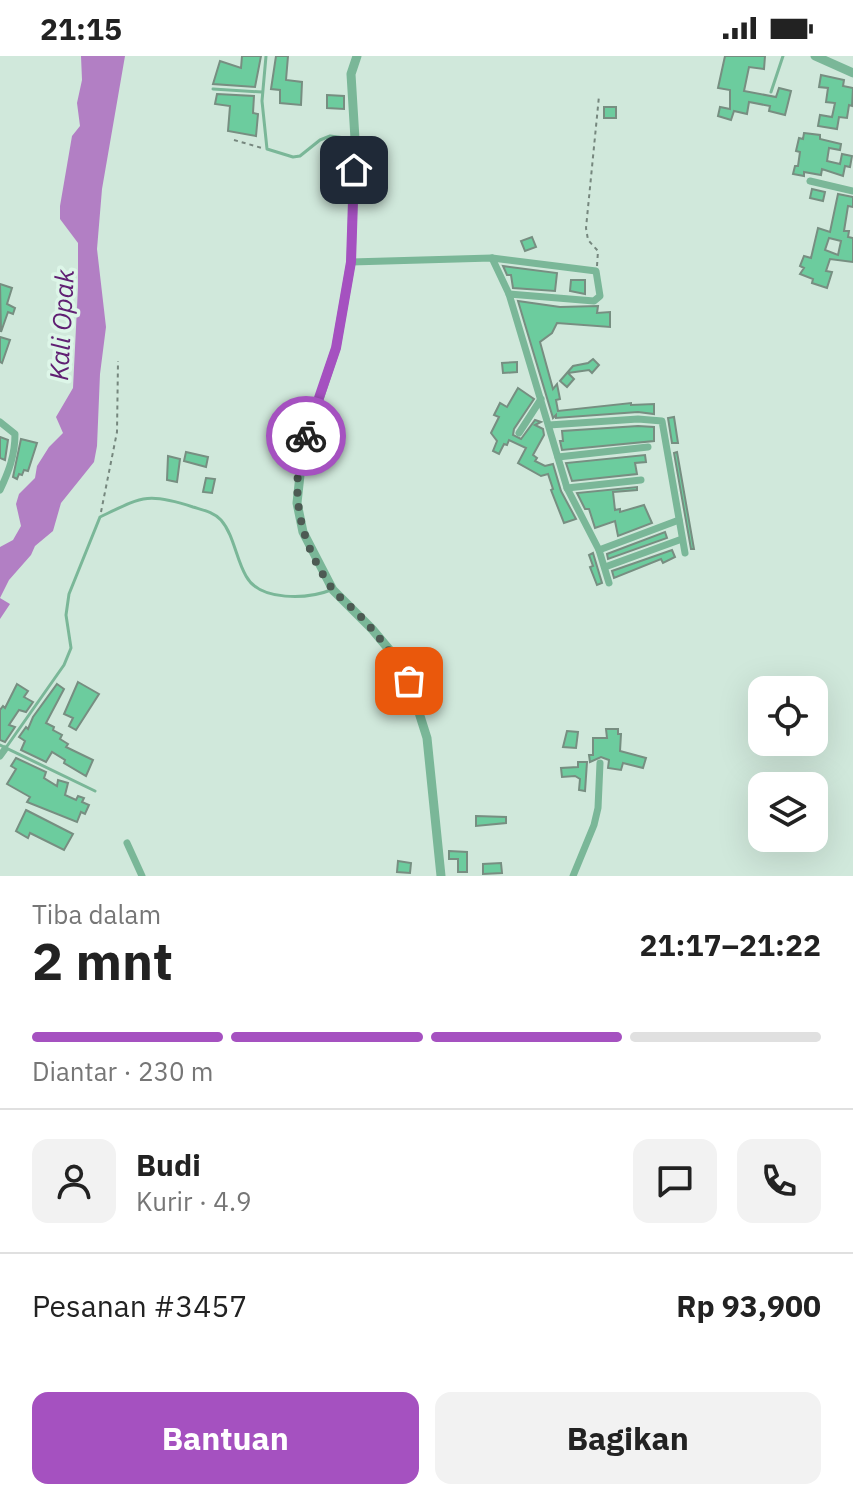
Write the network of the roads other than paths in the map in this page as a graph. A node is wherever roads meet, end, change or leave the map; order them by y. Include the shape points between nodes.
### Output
1 (266, 56) edge
2 (357, 56) edge
3 (783, 56) edge
4 (815, 56) edge
5 (853, 73) edge
6 (213, 89) dead end
7 (262, 92) junction
8 (771, 92) dead end
9 (355, 139) junction
10 (810, 181) dead end
11 (853, 191) edge
12 (492, 258) junction
13 (351, 262) junction
14 (509, 294) junction
15 (541, 399) junction
16 (0, 422) edge
17 (549, 425) junction
18 (519, 433) dead end
19 (648, 447) dead end
20 (558, 457) junction
21 (4, 472) edge
22 (641, 480) dead end
23 (567, 488) junction
24 (0, 490) edge
25 (679, 520) junction
26 (682, 539) junction
27 (599, 550) junction
28 (685, 553) dead end
29 (605, 567) junction
30 (609, 583) dead end
31 (333, 590) junction
32 (2, 750) edge
33 (600, 763) dead end
34 (95, 791) dead end
35 (127, 843) dead end
36 (142, 876) edge
37 (441, 876) edge
38 (573, 876) edge

1 - 7 lane
2 - 9 street via 351,74
3 - 8 lane
4 - 5 street
6 - 7 lane
7 - 9 lane via 267,149 293,157 330,136
9 - 13 street
10 - 11 street
12 - 13 street
12 - 14 street
12 - 14 street via 596,271 600,296 596,300
13 - 31 street via 336,348 303,447 297,486 303,532
14 - 15 street
15 - 17 street
15 - 18 street
16 - 21 street via 15,434
17 - 20 street
17 - 25 street via 662,421
19 - 20 street
20 - 23 street
21 - 24 street
22 - 23 street
23 - 27 street
25 - 26 street
25 - 27 street
26 - 28 street
26 - 29 street
27 - 29 street
29 - 30 street
31 - 32 lane via 294,598 253,585 217,515 164,497 138,499 100,517 69,594 71,648
31 - 37 street via 372,629 409,681 427,738
32 - 34 lane
33 - 38 street via 594,825
35 - 36 street

